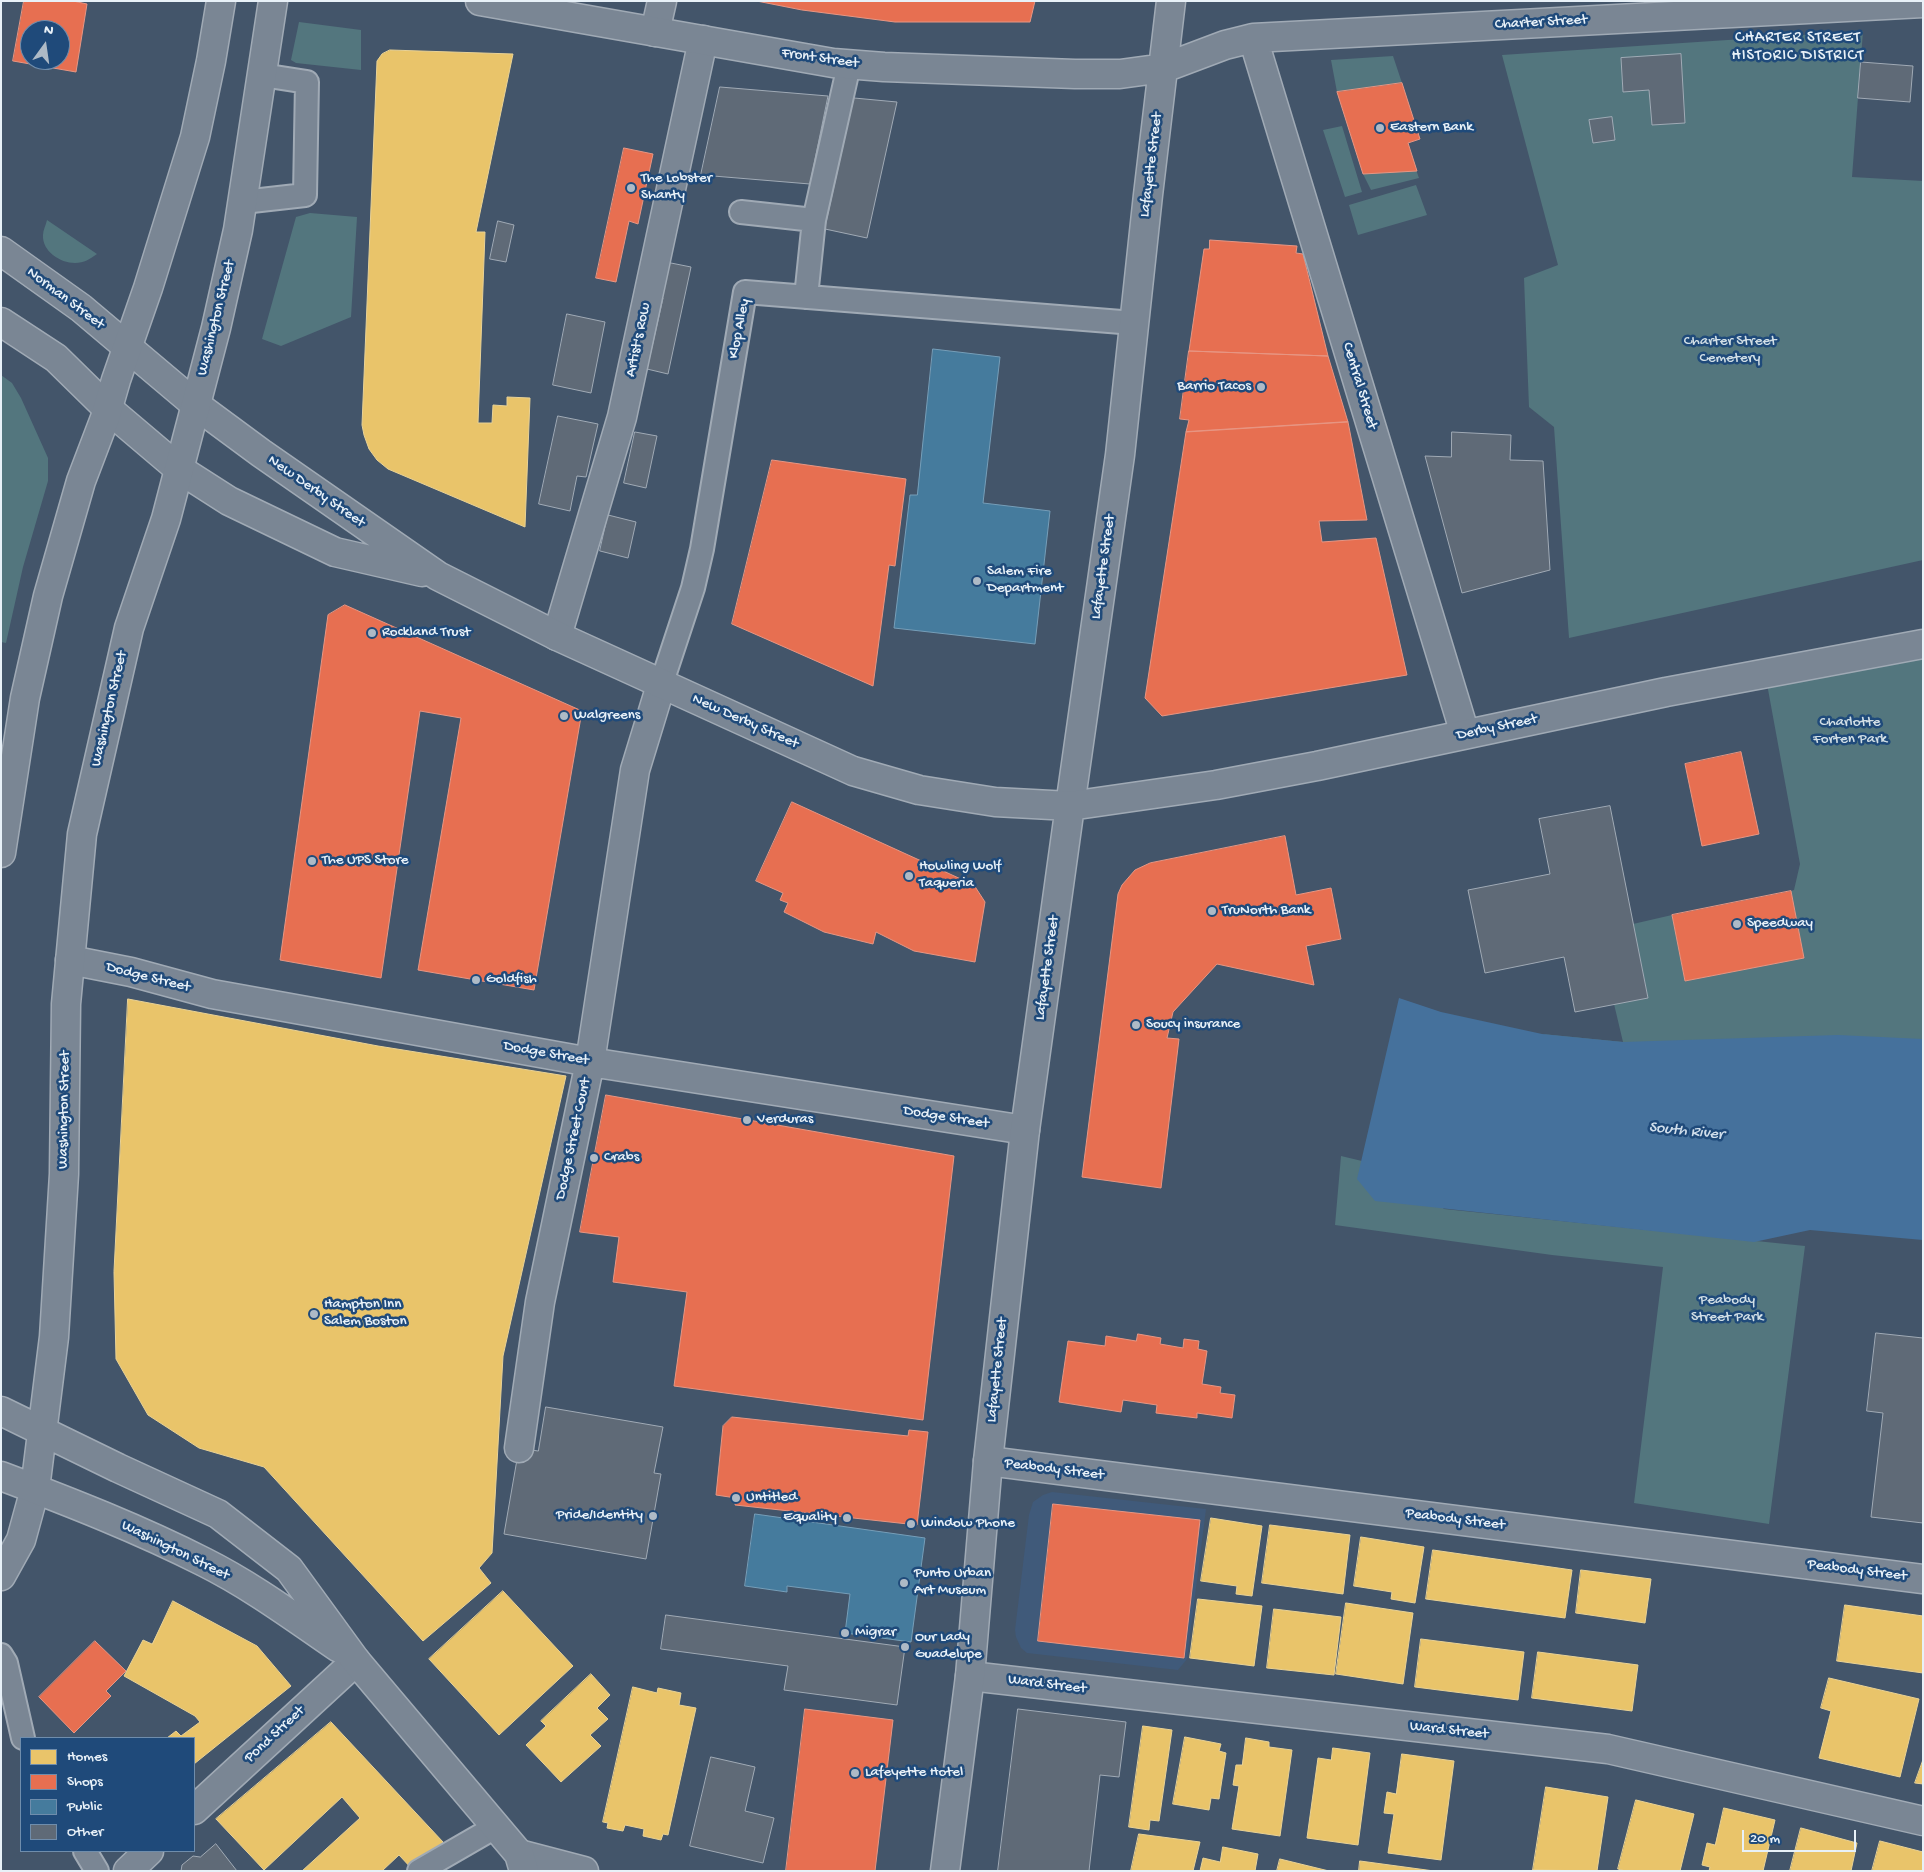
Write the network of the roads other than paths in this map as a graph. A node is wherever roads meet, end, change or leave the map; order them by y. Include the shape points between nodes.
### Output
1 (221, 1) edge
2 (273, 1) edge
3 (480, 1) edge
4 (662, 1) edge
5 (1171, 1) edge
6 (1923, 3) edge
7 (655, 32) junction
8 (1253, 38) junction
9 (703, 40) junction
10 (849, 65) junction
11 (1164, 68) junction
12 (262, 75) junction
13 (243, 202) junction
14 (741, 212) dead end
15 (814, 220) junction
16 (1, 252) edge
17 (806, 297) junction
18 (1, 322) edge
19 (1134, 323) junction
20 (128, 348) junction
21 (196, 405) junction
22 (107, 408) junction
23 (179, 469) junction
24 (438, 576) junction
25 (557, 636) junction
26 (1923, 644) edge
27 (661, 685) junction
28 (1465, 734) junction
29 (1070, 806) junction
30 (1, 853) edge
31 (70, 960) junction
32 (590, 1062) junction
33 (1025, 1130) junction
34 (1, 1411) edge
35 (42, 1431) junction
36 (519, 1448) dead end
37 (988, 1462) junction
38 (1, 1476) edge
39 (35, 1489) junction
40 (1, 1576) edge
41 (1923, 1579) edge
42 (1, 1655) edge
43 (356, 1661) junction
44 (970, 1676) junction
45 (22, 1737) edge
46 (195, 1809) edge
47 (1923, 1821) edge
48 (497, 1826) junction
49 (86, 1852) edge
50 (148, 1852) edge
51 (522, 1862) edge
52 (97, 1871) edge
53 (128, 1871) edge
54 (419, 1871) edge
55 (584, 1871) edge
56 (945, 1871) edge

1 - 20 main road via 195,137
2 - 12 main road, Washington Street
3 - 7 main road, Front Street
4 - 7 main road
5 - 11 main road
6 - 8 main road, Charter Street
7 - 9 main road, Front Street
8 - 11 main road, Charter Street
8 - 28 main road, Central Street
9 - 10 main road, Front Street
9 - 25 main road, Artist's Row via 622,417
10 - 11 main road, Front Street via 1075,74 1120,74
10 - 15 lane
11 - 19 main road, Lafayette Street
12 - 13 main road, Washington Street
12 - 13 lane via 307,82 305,195
13 - 21 main road, Washington Street
14 - 15 lane
15 - 17 lane
16 - 20 main road, Norman Street via 81,308
17 - 19 lane, Klop Alley
17 - 27 lane, Klop Alley via 745,292 702,550
18 - 22 main road via 56,358
19 - 29 main road, Lafayette Street via 1120,455
20 - 21 main road, Norman Street
20 - 22 main road
21 - 23 main road, Washington Street
21 - 24 main road, New Derby Street
22 - 23 main road, New Derby Street
22 - 30 main road via 81,481 48,596 25,698
23 - 24 main road, New Derby Street via 229,501 335,552
23 - 31 main road, Washington Street via 166,519 129,628 82,834
24 - 25 main road, New Derby Street
25 - 27 main road, New Derby Street
26 - 28 main road, Derby Street
27 - 29 main road, New Derby Street via 853,771 919,790 995,802
27 - 32 main road, Dodge Street Court via 636,770
28 - 29 main road, Derby Street via 1216,785
29 - 33 main road, Lafayette Street
31 - 32 main road, Dodge Street via 131,972 212,994
31 - 35 main road, Washington Street via 54,1337
32 - 33 main road, Dodge Street
32 - 36 main road, Dodge Street Court via 540,1302
33 - 37 main road, Lafayette Street
34 - 35 main road, Washington Street
35 - 39 main road, Washington Street
35 - 43 main road, Washington Street via 218,1514 288,1569
37 - 41 main road, Peabody Street
37 - 44 main road, Lafayette Street
38 - 39 main road, Washington Street
39 - 40 main road via 21,1540
39 - 43 main road, Washington Street via 205,1562
42 - 45 lane via 6,1663
43 - 46 main road, Pond Street
43 - 48 main road, Washington Street
44 - 47 main road, Ward Street via 1608,1749
44 - 56 main road, Lafayette Street
48 - 51 main road, Washington Street
48 - 54 lane
49 - 52 lane
50 - 53 main road
51 - 55 main road

